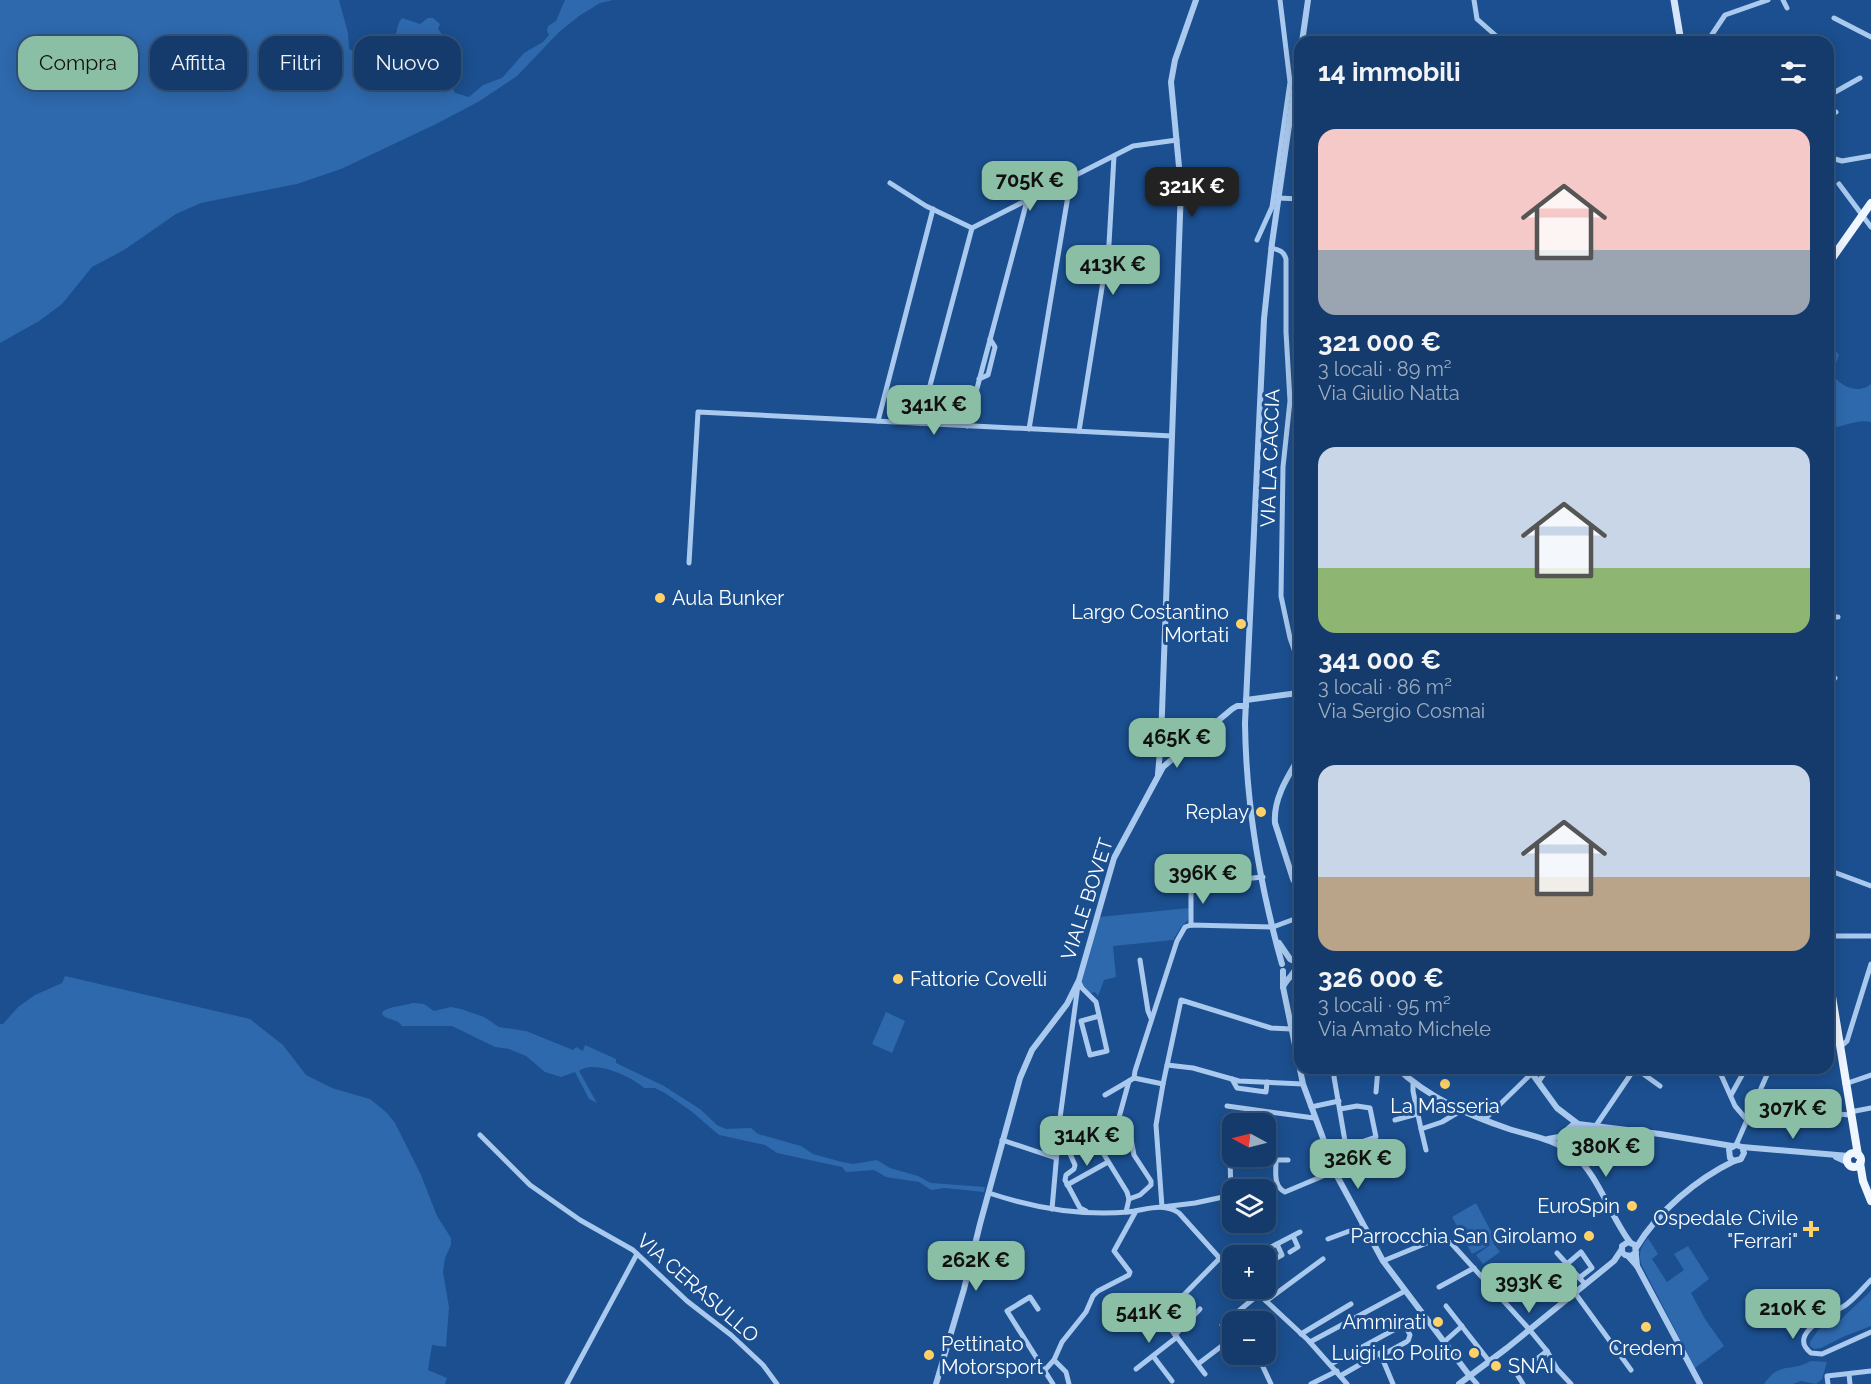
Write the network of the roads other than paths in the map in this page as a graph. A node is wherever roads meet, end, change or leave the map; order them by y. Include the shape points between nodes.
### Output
1 (1196, 0) edge
2 (1280, 0) edge
3 (1308, 0) edge
4 (1474, 0) edge
5 (1674, 0) edge
6 (1768, 0) edge
7 (1783, 0) edge
8 (1787, 8) dead end
9 (1834, 18) dead end
10 (1303, 36) edge
11 (1496, 36) edge
12 (1680, 36) edge
13 (1711, 36) edge
14 (1871, 37) edge
15 (1860, 78) dead end
16 (1294, 90) edge
17 (1834, 93) edge
18 (1177, 140) junction
19 (1114, 156) junction
20 (1871, 156) edge
21 (1834, 159) edge
22 (1071, 178) junction
23 (890, 183) dead end
24 (1839, 184) dead end
25 (1278, 198) junction
26 (1294, 199) edge
27 (1027, 201) junction
28 (1871, 203) edge
29 (933, 209) junction
30 (1862, 216) junction
31 (1871, 227) edge
32 (972, 228) junction
33 (1257, 240) dead end
34 (1271, 248) junction
35 (1834, 256) edge
36 (878, 421) junction
37 (920, 423) junction
38 (967, 426) junction
39 (1029, 429) junction
40 (1079, 431) junction
41 (1172, 436) junction
42 (689, 563) dead end
43 (1834, 617) edge
44 (1838, 617) dead end
45 (1294, 649) edge
46 (1294, 695) edge
47 (1246, 703) junction
48 (1161, 740) junction
49 (1183, 750) junction
50 (1294, 767) edge
51 (1158, 774) junction
52 (1834, 872) edge
53 (1263, 877) junction
54 (1294, 881) edge
55 (1871, 886) edge
56 (1294, 919) edge
57 (1191, 925) junction
58 (1273, 927) junction
59 (1834, 936) edge
60 (1871, 936) edge
61 (1276, 940) junction
62 (1290, 959) junction
63 (1140, 960) dead end
64 (1294, 962) edge
65 (1871, 964) edge
66 (1283, 967) junction
67 (1294, 972) edge
68 (1294, 974) edge
69 (1079, 980) junction
70 (1864, 984) junction
71 (1283, 987) junction
72 (1871, 988) edge
73 (1093, 998) junction
74 (1077, 999) junction
75 (1067, 1004) junction
76 (1834, 1013) edge
77 (1075, 1016) junction
78 (1099, 1016) junction
79 (1151, 1018) junction
80 (1291, 1029) junction
81 (1294, 1043) edge
82 (1840, 1047) junction
83 (1167, 1065) junction
84 (1301, 1074) edge
85 (1335, 1074) edge
86 (1378, 1074) edge
87 (1403, 1074) edge
88 (1410, 1074) edge
89 (1526, 1074) edge
90 (1533, 1074) edge
91 (1544, 1074) edge
92 (1631, 1074) edge
93 (1643, 1074) edge
94 (1721, 1074) edge
95 (1743, 1074) edge
96 (1767, 1074) edge
97 (1871, 1074) edge
98 (1131, 1079) junction
99 (1232, 1079) junction
100 (1411, 1081) junction
101 (1267, 1082) junction
102 (1539, 1082) junction
103 (1163, 1084) junction
104 (1303, 1084) junction
105 (1845, 1084) junction
106 (1660, 1086) dead end
107 (1376, 1092) dead end
108 (1105, 1095) dead end
109 (1731, 1095) junction
110 (1339, 1101) junction
111 (1227, 1106) dead end
112 (1311, 1107) junction
113 (1752, 1107) junction
114 (1871, 1108) edge
115 (1340, 1109) junction
116 (1462, 1110) junction
117 (1417, 1114) junction
118 (1850, 1114) junction
119 (1314, 1118) junction
120 (1395, 1120) dead end
121 (1485, 1120) junction
122 (1747, 1120) junction
123 (1574, 1126) junction
124 (1595, 1127) junction
125 (1421, 1130) junction
126 (480, 1135) dead end
127 (1092, 1135) dead end
128 (1058, 1138) junction
129 (1569, 1139) junction
130 (1002, 1140) junction
131 (1558, 1142) junction
132 (1346, 1147) junction
133 (1426, 1150) dead end
134 (1327, 1151) junction
135 (1736, 1151) junction
136 (1571, 1153) junction
137 (1056, 1158) junction
138 (1853, 1159) junction
139 (1276, 1160) edge
140 (1288, 1160) dead end
141 (1367, 1161) dead end
142 (1108, 1162) junction
143 (1230, 1167) edge
144 (1275, 1167) edge
145 (1335, 1171) junction
146 (1067, 1185) junction
147 (989, 1193) junction
148 (1129, 1199) junction
149 (1871, 1201) edge
150 (1162, 1207) junction
151 (1052, 1209) junction
152 (1136, 1211) junction
153 (1088, 1212) junction
154 (1126, 1212) junction
155 (1616, 1223) junction
156 (1363, 1226) junction
157 (1300, 1232) dead end
158 (1293, 1236) junction
159 (1328, 1239) dead end
160 (1277, 1244) joint
161 (1633, 1246) junction
162 (1622, 1248) junction
163 (1290, 1252) dead end
164 (1557, 1253) dead end
165 (637, 1254) junction
166 (1628, 1256) junction
167 (1220, 1259) joint
168 (1276, 1259) edge
169 (1323, 1259) dead end
170 (1383, 1261) junction
171 (1614, 1261) junction
172 (1567, 1264) junction
173 (1638, 1266) junction
174 (1474, 1268) junction
175 (1579, 1278) junction
176 (1871, 1280) edge
177 (1585, 1284) junction
178 (1439, 1287) dead end
179 (1406, 1291) junction
180 (1575, 1293) junction
181 (1253, 1299) edge
182 (1758, 1299) dead end
183 (1266, 1301) joint
184 (1351, 1304) dead end
185 (1446, 1306) dead end
186 (1038, 1309) dead end
187 (1200, 1309) dead end
188 (1239, 1311) edge
189 (1833, 1312) junction
190 (1462, 1326) junction
191 (1529, 1329) junction
192 (1871, 1332) edge
193 (1301, 1334) junction
194 (1176, 1336) junction
195 (1310, 1342) junction
196 (1444, 1342) junction
197 (1222, 1346) edge
198 (1547, 1351) junction
199 (1380, 1353) junction
200 (1154, 1356) junction
201 (1054, 1360) junction
202 (1489, 1361) junction
203 (1198, 1364) junction
204 (1331, 1364) junction
205 (1262, 1365) edge
206 (1136, 1369) dead end
207 (1631, 1370) dead end
208 (1044, 1371) junction
209 (1871, 1371) edge
210 (1338, 1373) junction
211 (1205, 1374) dead end
212 (1849, 1374) junction
213 (1470, 1375) junction
214 (1172, 1381) dead end
215 (566, 1384) edge
216 (777, 1384) edge
217 (936, 1384) edge
218 (1053, 1384) edge
219 (1069, 1384) edge
220 (1271, 1384) edge
221 (1311, 1384) edge
222 (1347, 1384) edge
223 (1394, 1384) edge
224 (1459, 1384) edge
225 (1476, 1384) edge
226 (1523, 1384) edge
227 (1571, 1384) edge
228 (1700, 1384) edge
229 (1828, 1384) edge
230 (1850, 1384) edge

1 - 18 street via 1172,72
2 - 33 street via 1290,82 1272,207
3 - 10 street
4 - 11 street via 1477,19
5 - 12 main road
6 - 13 street via 1725,15
7 - 8 street
9 - 14 street
15 - 17 street
16 - 25 street
18 - 19 street via 1133,146
18 - 41 street via 1181,188
19 - 22 street
19 - 40 street via 1109,244
20 - 21 street via 1842,162
22 - 27 street
22 - 39 street
23 - 29 street
24 - 30 street
25 - 26 street
25 - 34 street
27 - 32 street
27 - 38 street
28 - 30 main road
29 - 32 street
29 - 36 street
30 - 31 street
30 - 35 main road
32 - 37 street
34 - 45 street, VIA LA CACCIA via 1280,250 1286,259 1290,401 1283,467 1281,596
34 - 47 street via 1264,319
36 - 37 street
36 - 42 street via 698,412
37 - 38 street
38 - 39 street
39 - 40 street
40 - 41 street
41 - 48 street
43 - 44 street
46 - 47 street
47 - 49 street via 1232,709
47 - 53 street via 1248,790
48 - 49 street via 1171,751
48 - 51 street
49 - 51 street via 1168,760
50 - 54 street via 1274,814
51 - 69 street, VIALE BOVET via 1114,858
52 - 55 street
53 - 57 street via 1191,884
53 - 58 street
56 - 58 street
57 - 58 street
57 - 79 street via 1185,927 1177,941
58 - 61 street
59 - 60 street
61 - 62 street
61 - 66 street
62 - 64 street
62 - 66 street via 1286,959
63 - 79 street
65 - 70 street
66 - 67 street
66 - 71 street
68 - 71 street
69 - 73 street via 1079,985
69 - 74 street
69 - 75 street, VIALE BOVET
70 - 72 street
70 - 82 street via 1847,1041
71 - 80 street
73 - 74 street
73 - 78 street
74 - 77 street
75 - 77 street via 1072,1004
75 - 130 street, VIALE BOVET via 1029,1055
76 - 82 main road
77 - 128 street
78 - 78 street via 1107,1051 1090,1055 1081,1021
79 - 98 street
80 - 81 street
80 - 83 street via 1271,1029 1181,1000
82 - 105 main road
83 - 99 street
83 - 103 street
84 - 104 street
85 - 110 street
86 - 107 street
87 - 100 street
88 - 100 street
89 - 121 street
90 - 102 street
91 - 102 street
92 - 124 street
93 - 106 street
94 - 109 street
95 - 109 street
96 - 113 street
97 - 105 street
98 - 103 street
98 - 108 street
98 - 148 street via 1118,1121 1131,1139 1134,1155 1151,1185
99 - 101 street
99 - 101 street via 1237,1088 1266,1092
100 - 116 street
100 - 117 street
101 - 104 street
102 - 123 street
103 - 150 street via 1156,1125
104 - 112 street
105 - 118 main road
109 - 122 street
110 - 112 street
110 - 115 street
111 - 119 street
112 - 119 street
113 - 118 street
113 - 122 street
114 - 118 street
115 - 132 street
115 - 132 street via 1370,1108 1376,1137
116 - 121 street
116 - 125 street
117 - 120 street
117 - 125 street
118 - 138 main road via 1855,1139
119 - 134 street
121 - 131 street
122 - 135 street
123 - 124 street
123 - 129 street
123 - 131 street
124 - 135 street via 1722,1143
125 - 133 street
126 - 165 street, VIA CERASULLO via 530,1185
127 - 142 street
128 - 137 street
128 - 146 street via 1075,1165 1066,1175
129 - 131 street via 1563,1144
129 - 136 street
130 - 137 street
130 - 147 street, VIALE BOVET
131 - 136 street
132 - 134 street
134 - 145 street
135 - 138 street via 1754,1148
135 - 161 street via 1684,1194
136 - 155 street via 1587,1169
137 - 151 street
138 - 149 main road
139 - 140 street
141 - 145 street
142 - 146 street
142 - 148 street
143 - 150 street via 1228,1196
144 - 145 street via 1276,1182 1282,1192
145 - 156 street
146 - 153 street via 1080,1208
147 - 151 street
147 - 217 street, VIALE BOVET
148 - 154 street
150 - 152 street
150 - 167 street via 1179,1213
151 - 153 street
152 - 154 street
152 - 201 street via 1114,1251 1128,1267 1129,1275 1093,1296
153 - 154 street
155 - 161 street
155 - 162 street
156 - 159 street
156 - 170 street
157 - 158 street
158 - 160 street
158 - 163 street via 1298,1248
160 - 168 street via 1282,1256
161 - 162 street
161 - 166 street
161 - 173 street
162 - 166 street
162 - 171 street
164 - 172 street
165 - 215 street
165 - 216 street, VIA CERASULLO via 731,1335
166 - 171 street
166 - 173 street
167 - 194 street via 1164,1315 1165,1323
169 - 183 street
170 - 174 street via 1443,1240 1451,1243
170 - 179 street
171 - 177 street
172 - 175 street
172 - 175 street via 1581,1252 1592,1268
173 - 228 street
174 - 178 street
174 - 191 street
175 - 177 street
176 - 189 street via 1850,1302
177 - 180 street
179 - 195 street
179 - 196 street
180 - 191 street
180 - 207 street
181 - 188 street
182 - 189 street via 1786,1315
183 - 193 street
184 - 193 street
185 - 190 street
186 - 208 street via 1030,1297 1007,1311
187 - 194 street
189 - 192 street via 1806,1333 1805,1346 1811,1353 1822,1354
190 - 196 street
190 - 202 street
191 - 198 street
191 - 202 street
193 - 195 street
194 - 200 street
194 - 203 street
195 - 204 street
196 - 213 street
197 - 203 street
198 - 226 street via 1520,1372
198 - 227 street
199 - 204 street via 1408,1341 1410,1335 1405,1326
199 - 210 street
199 - 223 street
200 - 206 street
200 - 214 street
201 - 208 street
201 - 219 street via 1066,1372
202 - 213 street
203 - 211 street
204 - 210 street
205 - 220 street
208 - 218 street
209 - 212 street
210 - 221 street
210 - 222 street
212 - 229 street via 1827,1376
212 - 230 street
213 - 224 street
213 - 225 street

